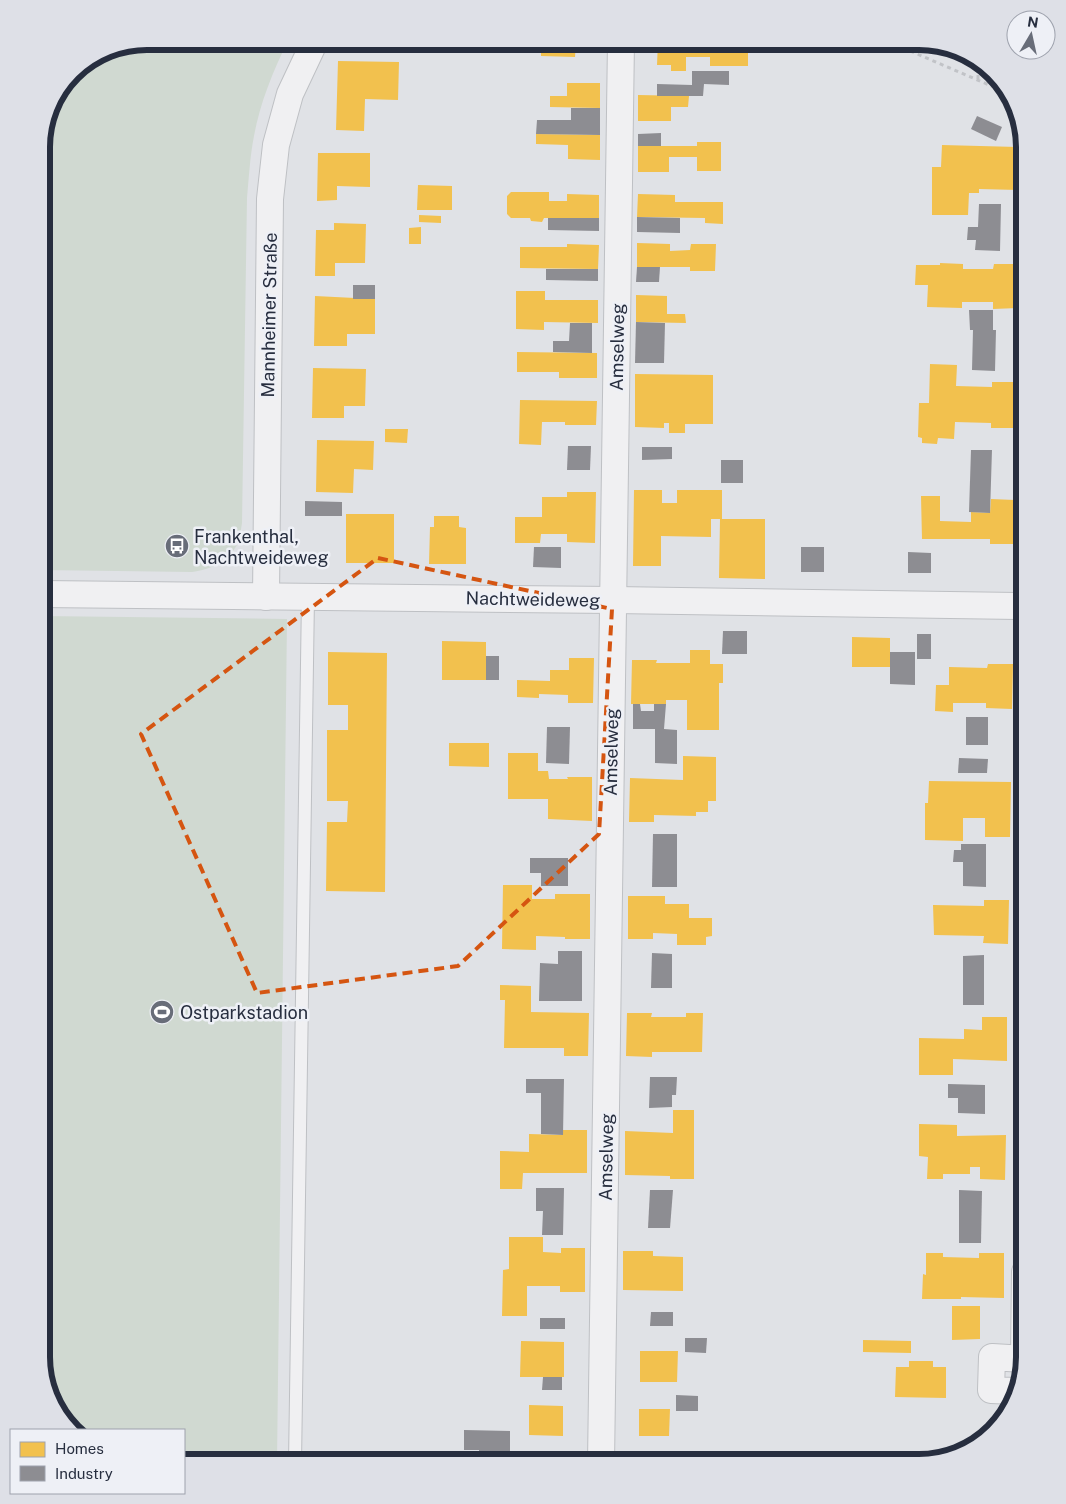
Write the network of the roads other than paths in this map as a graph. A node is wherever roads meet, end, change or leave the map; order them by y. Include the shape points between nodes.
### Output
1 (311, 50) edge
2 (621, 50) edge
3 (50, 594) edge
4 (266, 597) junction
5 (308, 597) junction
6 (614, 600) junction
7 (1016, 606) edge
8 (1016, 1358) edge
9 (1010, 1391) edge
10 (295, 1454) edge
11 (601, 1454) edge

1 - 4 street, Mannheimer Straße via 290,94 276,145 270,199
2 - 6 street, Amselweg
3 - 4 street, Nachtweideweg
4 - 5 street, Nachtweideweg
5 - 6 street, Nachtweideweg
5 - 10 lane
6 - 7 street, Nachtweideweg
6 - 11 street, Amselweg
8 - 9 street via 992,1357 991,1390

